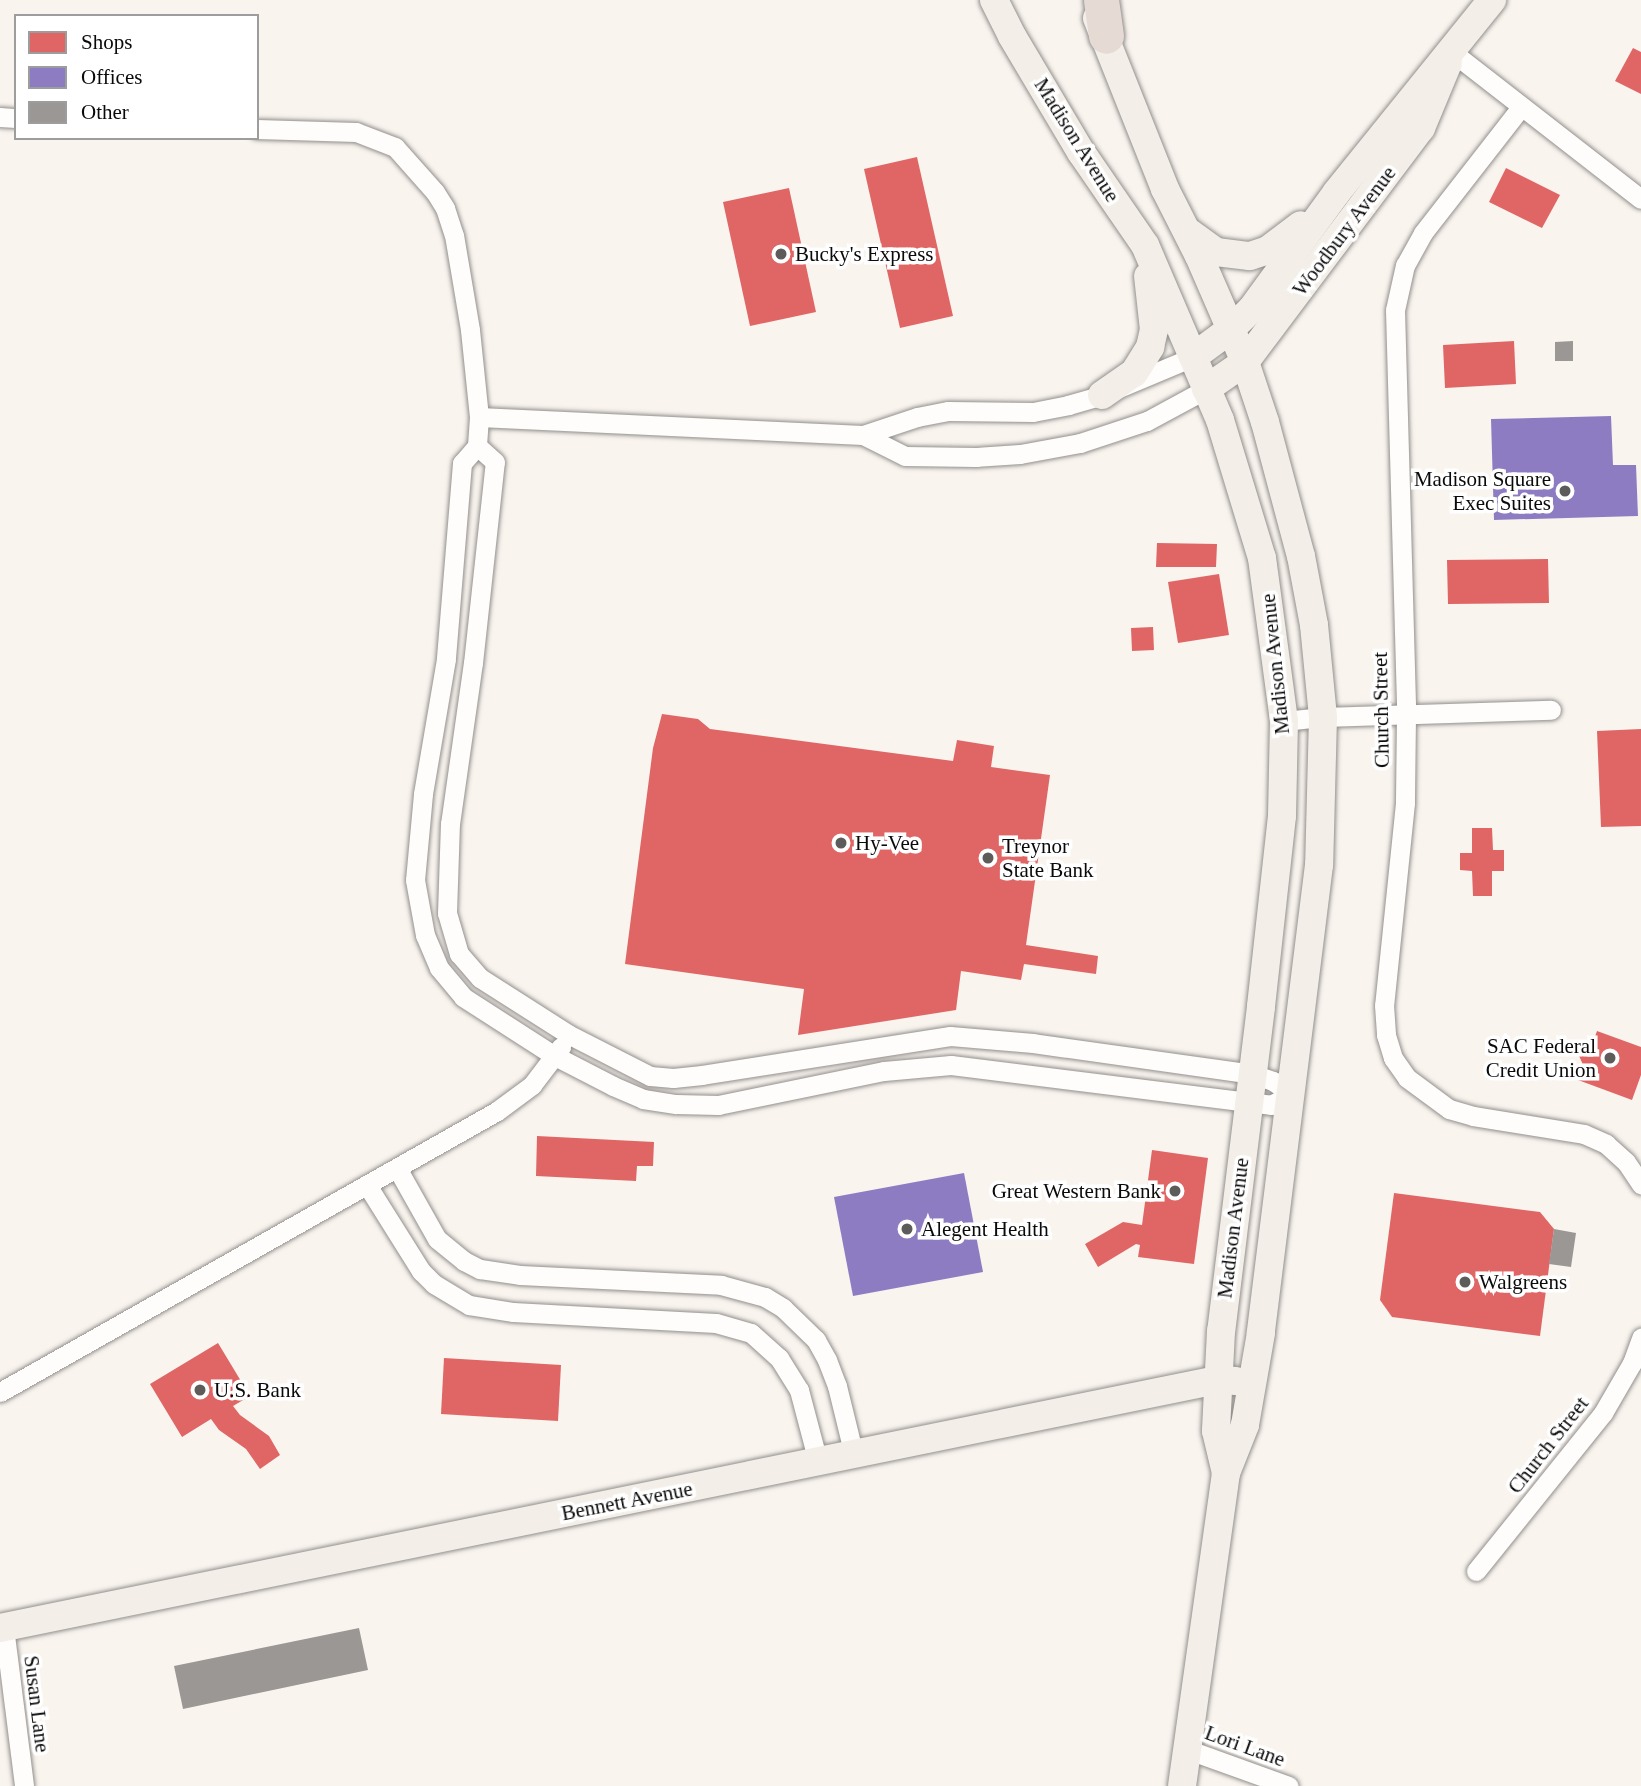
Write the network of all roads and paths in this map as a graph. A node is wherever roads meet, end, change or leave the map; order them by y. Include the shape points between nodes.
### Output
1 (994, 0) edge
2 (1088, 0) edge
3 (1101, 0) edge
4 (1492, 0) edge
5 (1106, 36) junction
6 (1452, 52) junction
7 (1521, 107) junction
8 (259, 129) edge
9 (1337, 192) junction
10 (1641, 199) edge
11 (1182, 226) junction
12 (1145, 245) junction
13 (1231, 329) junction
14 (1193, 357) junction
15 (1245, 362) junction
16 (1206, 389) junction
17 (1102, 395) junction
18 (479, 416) junction
19 (863, 435) junction
20 (477, 446) junction
21 (1551, 710) dead end
22 (1323, 716) junction
23 (1406, 716) junction
24 (1284, 721) junction
25 (568, 1034) junction
26 (555, 1056) junction
27 (1251, 1088) junction
28 (1292, 1094) junction
29 (397, 1168) junction
30 (1641, 1184) edge
31 (367, 1185) junction
32 (1641, 1338) edge
33 (1217, 1380) junction
34 (1254, 1382) junction
35 (0, 1392) edge
36 (854, 1455) junction
37 (818, 1462) junction
38 (1226, 1473) junction
39 (1476, 1571) dead end
40 (2, 1627) edge
41 (1186, 1749) junction
42 (24, 1786) edge
43 (1182, 1786) edge
44 (1289, 1786) edge

1 - 12 main road, Madison Avenue via 1082,152
2 - 5 main road, Madison Avenue
3 - 5 highway
4 - 6 main road, Woodbury Avenue
5 - 11 main road, Madison Avenue
6 - 7 street
6 - 9 main road, Woodbury Avenue
6 - 15 main road, Woodbury Avenue via 1421,128
7 - 10 street
7 - 23 street, Church Street via 1423,233 1398,288 1394,336
8 - 18 street via 356,132 395,147 423,175 445,208 454,235
9 - 11 main road via 1284,240 1250,256 1216,252
9 - 13 main road, Woodbury Avenue via 1251,310
11 - 13 main road, Madison Avenue
12 - 14 main road, Madison Avenue
12 - 17 main road via 1154,330 1150,347 1135,373
13 - 14 main road, Woodbury Avenue
13 - 15 main road, Madison Avenue
14 - 16 main road, Madison Avenue
14 - 17 street
15 - 16 main road, Woodbury Avenue
15 - 22 main road, Madison Avenue via 1301,556
16 - 19 street via 1112,434 1020,454 905,456
16 - 24 main road, Madison Avenue via 1237,469 1262,558
17 - 19 street via 1033,412 948,411
18 - 19 street
18 - 20 street
20 - 25 street via 495,462 450,824 447,913 459,954 480,978
20 - 26 street via 462,463 446,659 423,794 415,880 425,935 439,968 463,998
21 - 23 street
22 - 23 street
22 - 24 street
22 - 28 main road, Madison Avenue via 1320,865
23 - 30 street, Church Street via 1402,857 1384,1005 1393,1058 1407,1078 1449,1108 1584,1134 1606,1144
24 - 27 main road, Madison Avenue via 1277,869
25 - 26 street
25 - 27 street via 650,1076 673,1078 950,1037 1033,1044
26 - 27 street via 643,1099 676,1104 718,1105 884,1071 951,1065
26 - 29 street via 531,1085 497,1111
27 - 28 street via 1273,1081
27 - 28 street via 1271,1105
27 - 33 main road, Madison Avenue
28 - 34 main road, Madison Avenue
29 - 31 street
29 - 36 street via 437,1239 480,1269 721,1285 765,1297 783,1308 816,1340 827,1360
31 - 35 street
31 - 37 street via 421,1271 469,1305 513,1312 716,1324 751,1333 779,1358 799,1390
32 - 39 street, Church Street via 1603,1413
33 - 34 main road, Bennett Avenue
33 - 36 main road, Bennett Avenue
33 - 38 main road, Madison Avenue via 1216,1431
34 - 38 main road, Madison Avenue via 1245,1425
36 - 37 main road, Bennett Avenue
37 - 40 main road, Bennett Avenue
38 - 41 main road, Madison Avenue
40 - 42 street, Susan Lane
41 - 43 main road, Madison Avenue
41 - 44 street, Lori Lane

